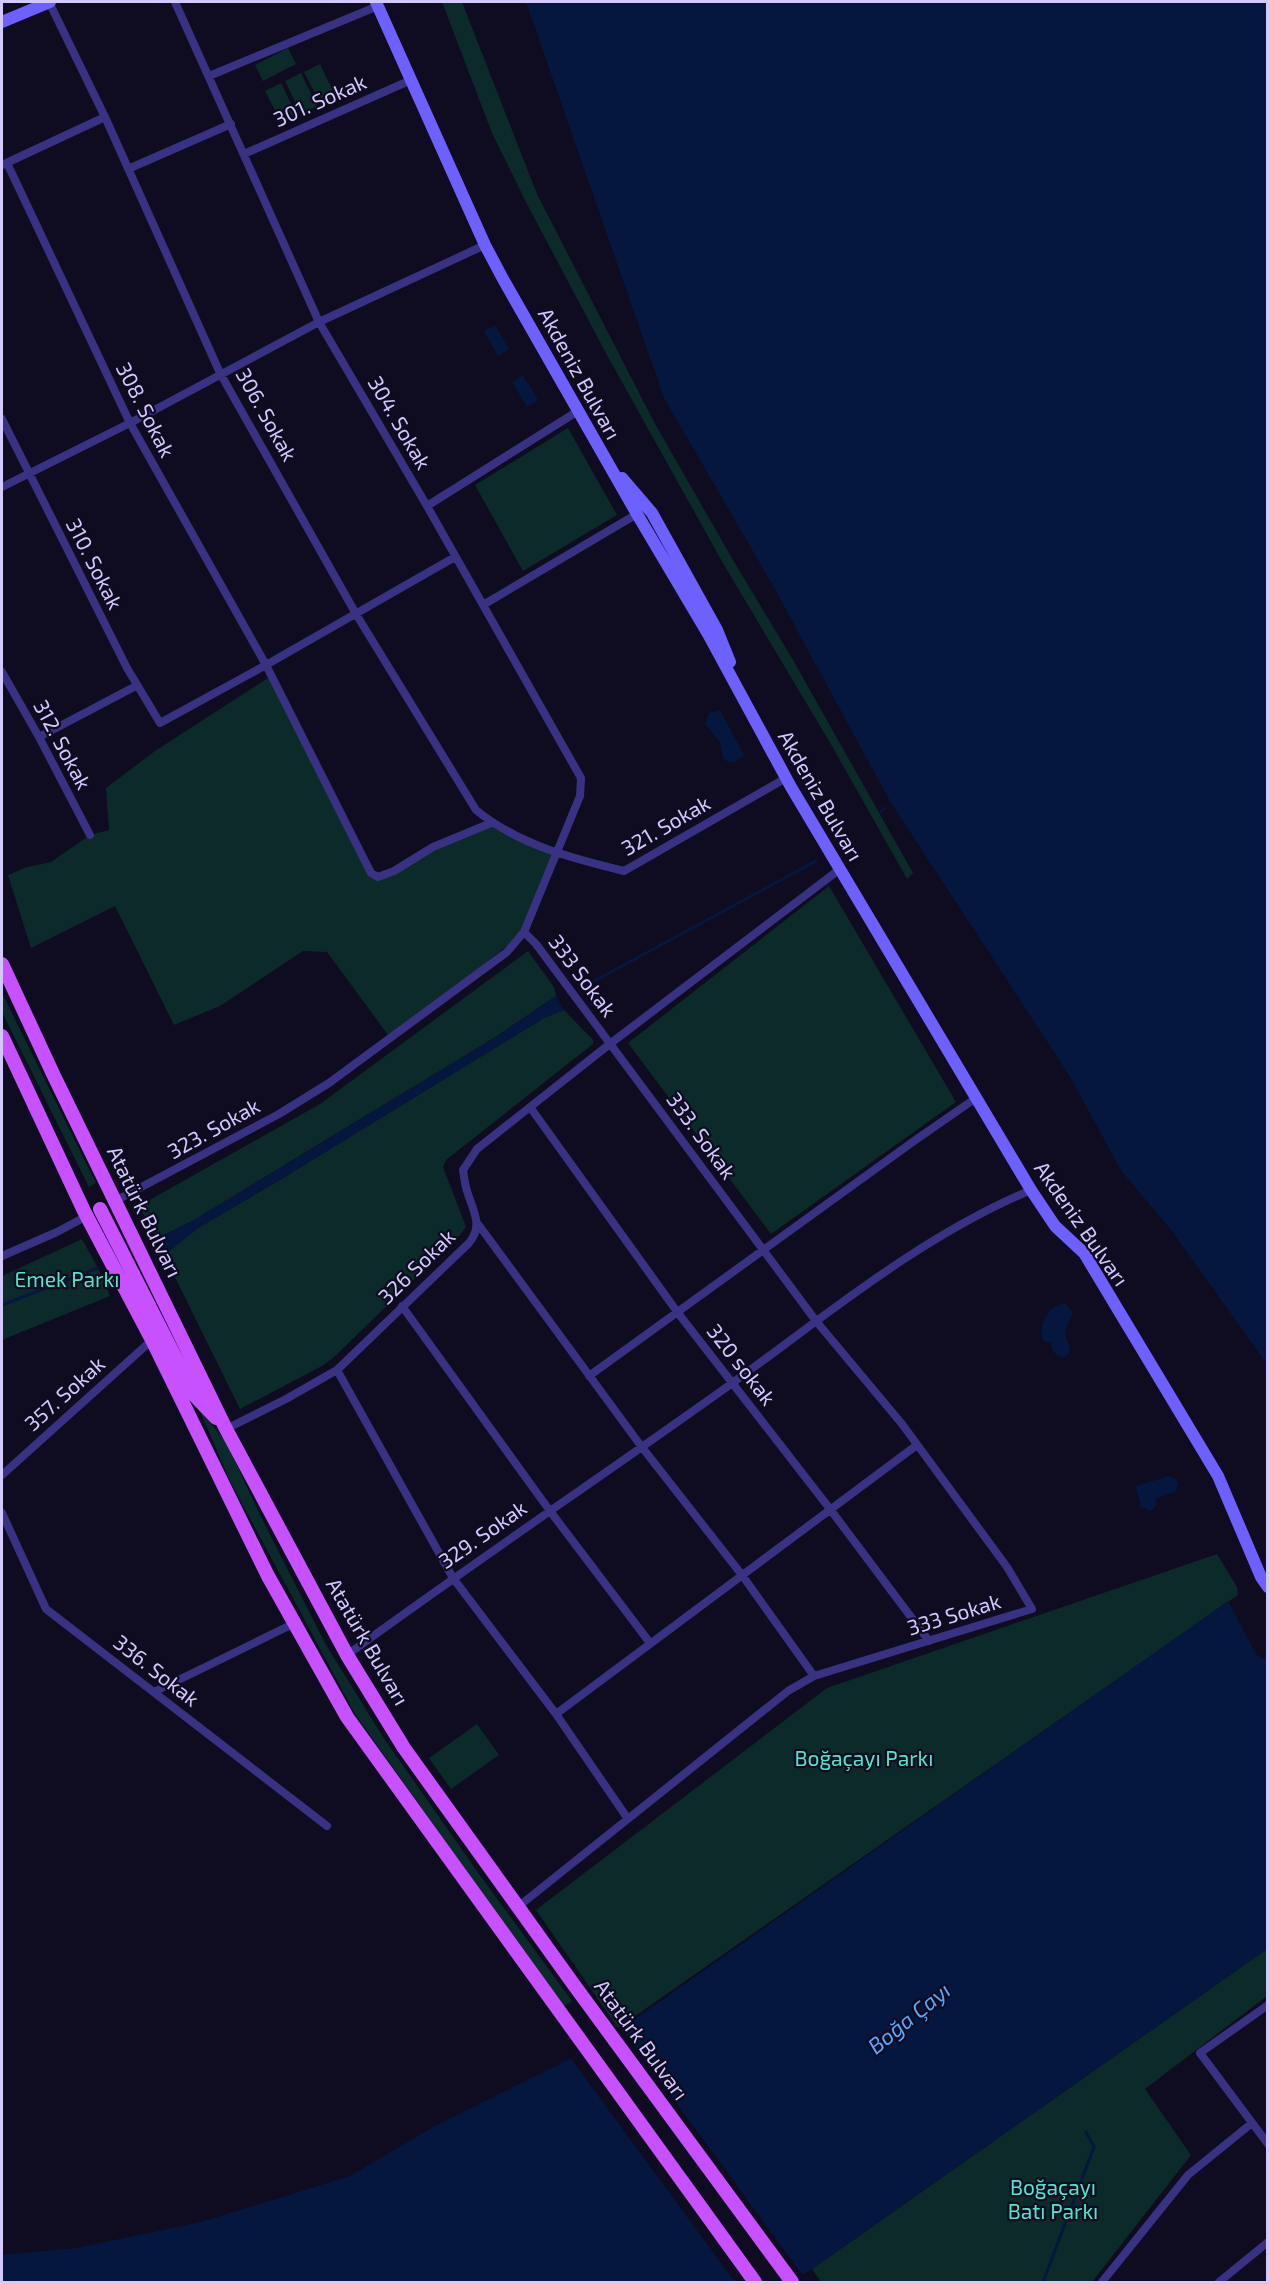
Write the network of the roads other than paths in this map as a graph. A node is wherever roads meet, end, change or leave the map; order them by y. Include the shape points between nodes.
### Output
1 (50, 2) edge
2 (174, 2) edge
3 (377, 4) edge
4 (2, 22) edge
5 (209, 76) junction
6 (411, 80) junction
7 (105, 117) junction
8 (231, 124) junction
9 (244, 154) junction
10 (4, 164) edge
11 (128, 169) junction
12 (485, 245) junction
13 (319, 321) junction
14 (220, 373) junction
15 (578, 411) junction
16 (2, 419) edge
17 (130, 423) junction
18 (604, 457) junction
19 (28, 474) junction
20 (2, 487) edge
21 (427, 506) junction
22 (654, 517) junction
23 (639, 519) junction
24 (455, 557) junction
25 (483, 606) junction
26 (356, 614) junction
27 (712, 632) junction
28 (266, 665) junction
29 (2, 672) edge
30 (136, 686) junction
31 (39, 738) junction
32 (786, 778) junction
33 (491, 823) junction
34 (90, 835) dead end
35 (556, 854) junction
36 (840, 869) junction
37 (524, 933) junction
38 (2, 964) edge
39 (2, 1036) edge
40 (610, 1043) junction
41 (976, 1098) junction
42 (530, 1107) junction
43 (1031, 1190) junction
44 (114, 1199) junction
45 (100, 1209) junction
46 (86, 1213) junction
47 (477, 1224) junction
48 (762, 1249) junction
49 (2, 1256) edge
50 (402, 1306) junction
51 (678, 1313) junction
52 (816, 1321) junction
53 (152, 1340) junction
54 (337, 1370) junction
55 (589, 1376) junction
56 (731, 1384) junction
57 (226, 1429) junction
58 (917, 1444) junction
59 (641, 1446) junction
60 (2, 1475) edge
61 (830, 1509) junction
62 (550, 1511) junction
63 (2, 1514) edge
64 (742, 1575) junction
65 (453, 1578) junction
66 (1268, 1587) edge
67 (295, 1623) junction
68 (929, 1641) junction
69 (650, 1643) junction
70 (347, 1655) junction
71 (814, 1676) junction
72 (154, 1692) junction
73 (556, 1714) junction
74 (628, 1819) junction
75 (327, 1826) dead end
76 (519, 1906) junction
77 (1268, 2005) edge
78 (1252, 2123) junction
79 (1268, 2144) edge
80 (1268, 2242) edge
81 (755, 2283) edge
82 (792, 2283) edge
83 (1102, 2283) edge
84 (1220, 2283) edge

1 - 4 main road
1 - 7 street, 306. Sokak
2 - 5 street, 304. Sokak
3 - 5 street
3 - 6 main road, Akdeniz Bulvarı
5 - 8 street, 304. Sokak
6 - 9 street, 301. Sokak
6 - 12 main road, Akdeniz Bulvarı
7 - 10 street
7 - 11 street, 306. Sokak
8 - 9 street, 304. Sokak
8 - 11 street
9 - 13 street, 304. Sokak
10 - 17 street, 308. Sokak
11 - 14 street, 306. Sokak
12 - 13 street
12 - 15 main road, Akdeniz Bulvarı
13 - 14 street
13 - 21 street, 304. Sokak
14 - 17 street
14 - 26 street, 306. Sokak
15 - 18 main road, Akdeniz Bulvarı
15 - 21 street
16 - 19 street, 310. Sokak
17 - 19 street
17 - 28 street, 308. Sokak
18 - 22 main road
18 - 23 main road, Akdeniz Bulvarı
19 - 20 street
19 - 30 street, 310. Sokak
21 - 24 street, 304. Sokak
22 - 23 main road via 645,513
22 - 27 main road
23 - 25 street
23 - 27 main road, Akdeniz Bulvarı
24 - 25 street, 304. Sokak
24 - 26 street
25 - 35 street, 304. Sokak via 581,778 580,796
26 - 28 street
26 - 33 street, 306. Sokak via 476,810
27 - 32 main road, Akdeniz Bulvarı
28 - 30 street, 310. Sokak via 160,723
28 - 33 street, 308. Sokak via 370,873 378,877 394,871 434,847
29 - 31 street, 312. Sokak
30 - 31 street
31 - 34 street, 312. Sokak
32 - 35 street, 321. Sokak via 624,871
32 - 36 main road, Akdeniz Bulvarı
33 - 35 street, 321. Sokak
35 - 37 street, 304. Sokak
36 - 40 street, 326 Sokak
36 - 41 main road, Akdeniz Bulvarı
37 - 40 street, 333 Sokak
37 - 44 street, 323. Sokak via 507,952 459,989 329,1083 167,1176
38 - 44 main road, Atatürk Bulvarı
39 - 46 main road
40 - 42 street, 326 Sokak
40 - 48 street, 333. Sokak
41 - 43 main road, Akdeniz Bulvarı
41 - 48 street
42 - 47 street, 326 Sokak via 477,1149 463,1170
42 - 51 street, 320 sokak
43 - 52 street, 329. Sokak via 930,1243
43 - 66 main road, Akdeniz Bulvarı via 1054,1226 1084,1253 1218,1476
44 - 45 main road
44 - 46 main road
44 - 57 main road, Atatürk Bulvarı
45 - 46 main road
45 - 57 main road via 195,1396
46 - 49 street
46 - 53 main road
47 - 50 street, 326 Sokak via 476,1235 469,1244
47 - 55 street
48 - 51 street
48 - 52 street, 333 Sokak
50 - 54 street, 326 Sokak
50 - 62 street
51 - 55 street
51 - 56 street, 320 sokak
52 - 56 street, 329. Sokak
52 - 58 street, 333 Sokak
53 - 60 street, 357. Sokak
53 - 67 main road
54 - 57 street, 326 Sokak
54 - 65 street
55 - 59 street
56 - 59 street, 329. Sokak
56 - 61 street, 320 sokak
57 - 70 main road, Atatürk Bulvarı
58 - 61 street
58 - 68 street, 333 Sokak via 1007,1568 1032,1610
59 - 62 street, 329. Sokak
59 - 64 street
61 - 64 street
61 - 68 street, 320 sokak
62 - 65 street, 329. Sokak
62 - 69 street
63 - 72 street, 336. Sokak via 46,1609
64 - 69 street
64 - 71 street
65 - 70 street, 329. Sokak
65 - 73 street
67 - 72 street
67 - 81 main road via 372,1754
68 - 71 street, 333 Sokak
69 - 73 street
70 - 76 main road, Atatürk Bulvarı via 404,1748
71 - 74 street, 333 Sokak via 788,1691
72 - 75 street, 336. Sokak
73 - 74 street
74 - 76 street, 333 Sokak
76 - 82 main road, Atatürk Bulvarı
77 - 78 street via 1200,2053
78 - 79 street
78 - 83 street via 1188,2175
80 - 84 street

